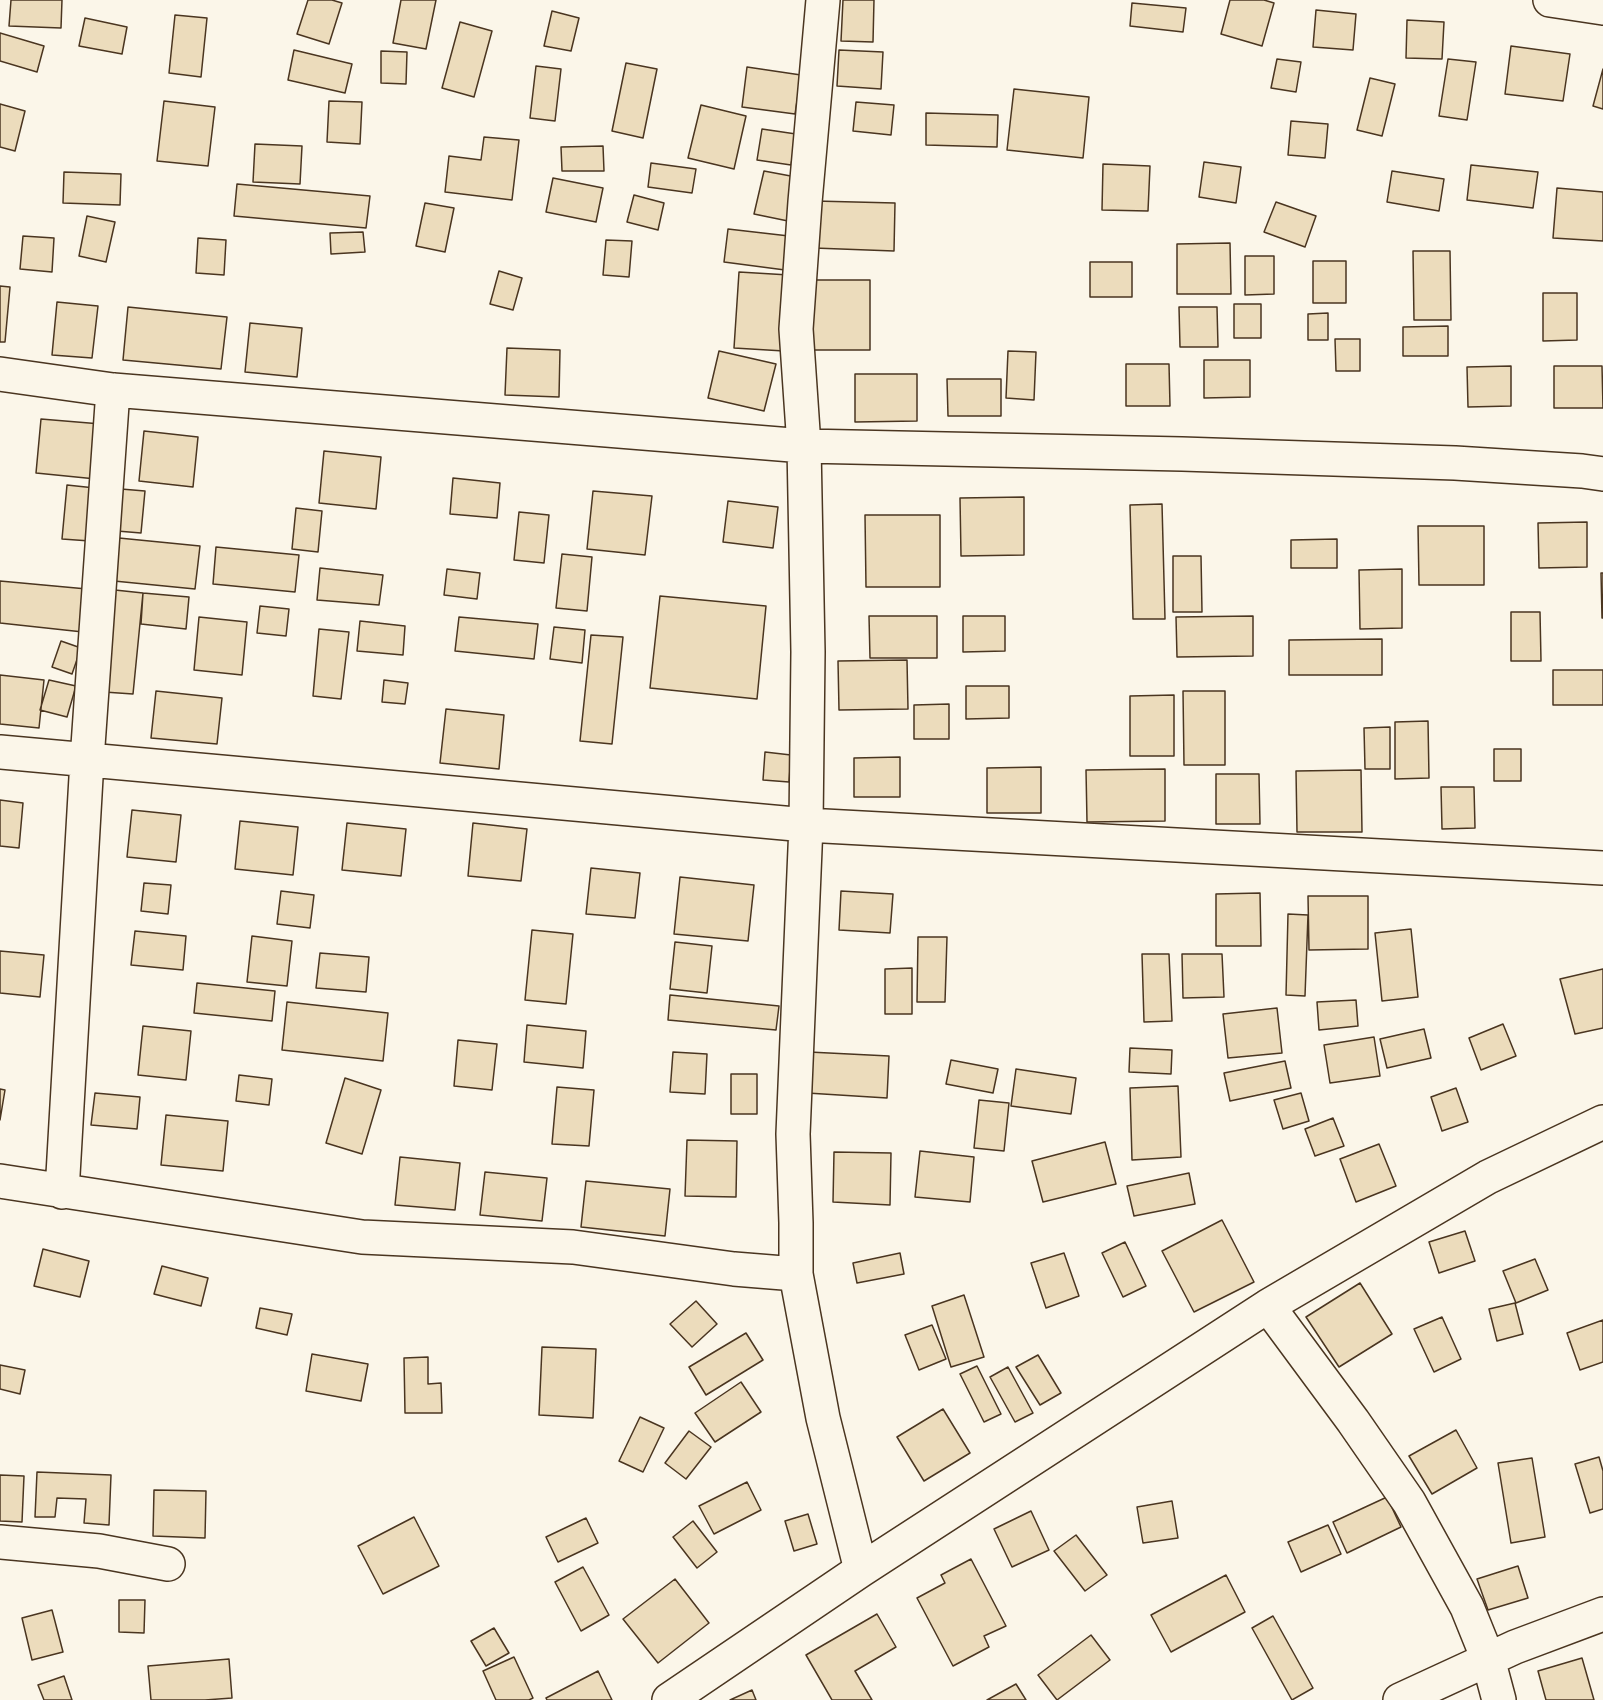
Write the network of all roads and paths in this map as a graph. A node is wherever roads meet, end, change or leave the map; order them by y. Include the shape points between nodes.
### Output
1 (823, 0) edge
2 (1550, 0) edge
3 (1603, 8) edge
4 (0, 374) edge
5 (113, 390) junction
6 (804, 446) junction
7 (1603, 474) edge
8 (0, 752) edge
9 (87, 760) junction
10 (806, 825) junction
11 (1603, 868) edge
12 (1603, 1122) edge
13 (0, 1181) edge
14 (62, 1191) junction
15 (796, 1274) junction
16 (1268, 1306) junction
17 (0, 1542) edge
18 (168, 1564) dead end
19 (861, 1570) junction
20 (1603, 1614) edge
21 (1488, 1659) junction
22 (669, 1700) edge
23 (1400, 1700) edge
24 (1499, 1700) edge

1 - 6 street via 796,329
2 - 3 street
4 - 5 street
5 - 6 street
5 - 9 street
6 - 7 street via 1182,453 1455,463
6 - 10 street
8 - 9 street
9 - 10 street
9 - 14 street
10 - 11 street
10 - 15 street via 793,1134
12 - 16 street via 1488,1177
13 - 14 street
14 - 15 street via 362,1237 573,1247
15 - 19 street via 824,1418
16 - 19 street
16 - 21 street via 1409,1502 1467,1607
17 - 18 street via 99,1551
19 - 22 street
20 - 21 street
21 - 23 street
21 - 24 street

